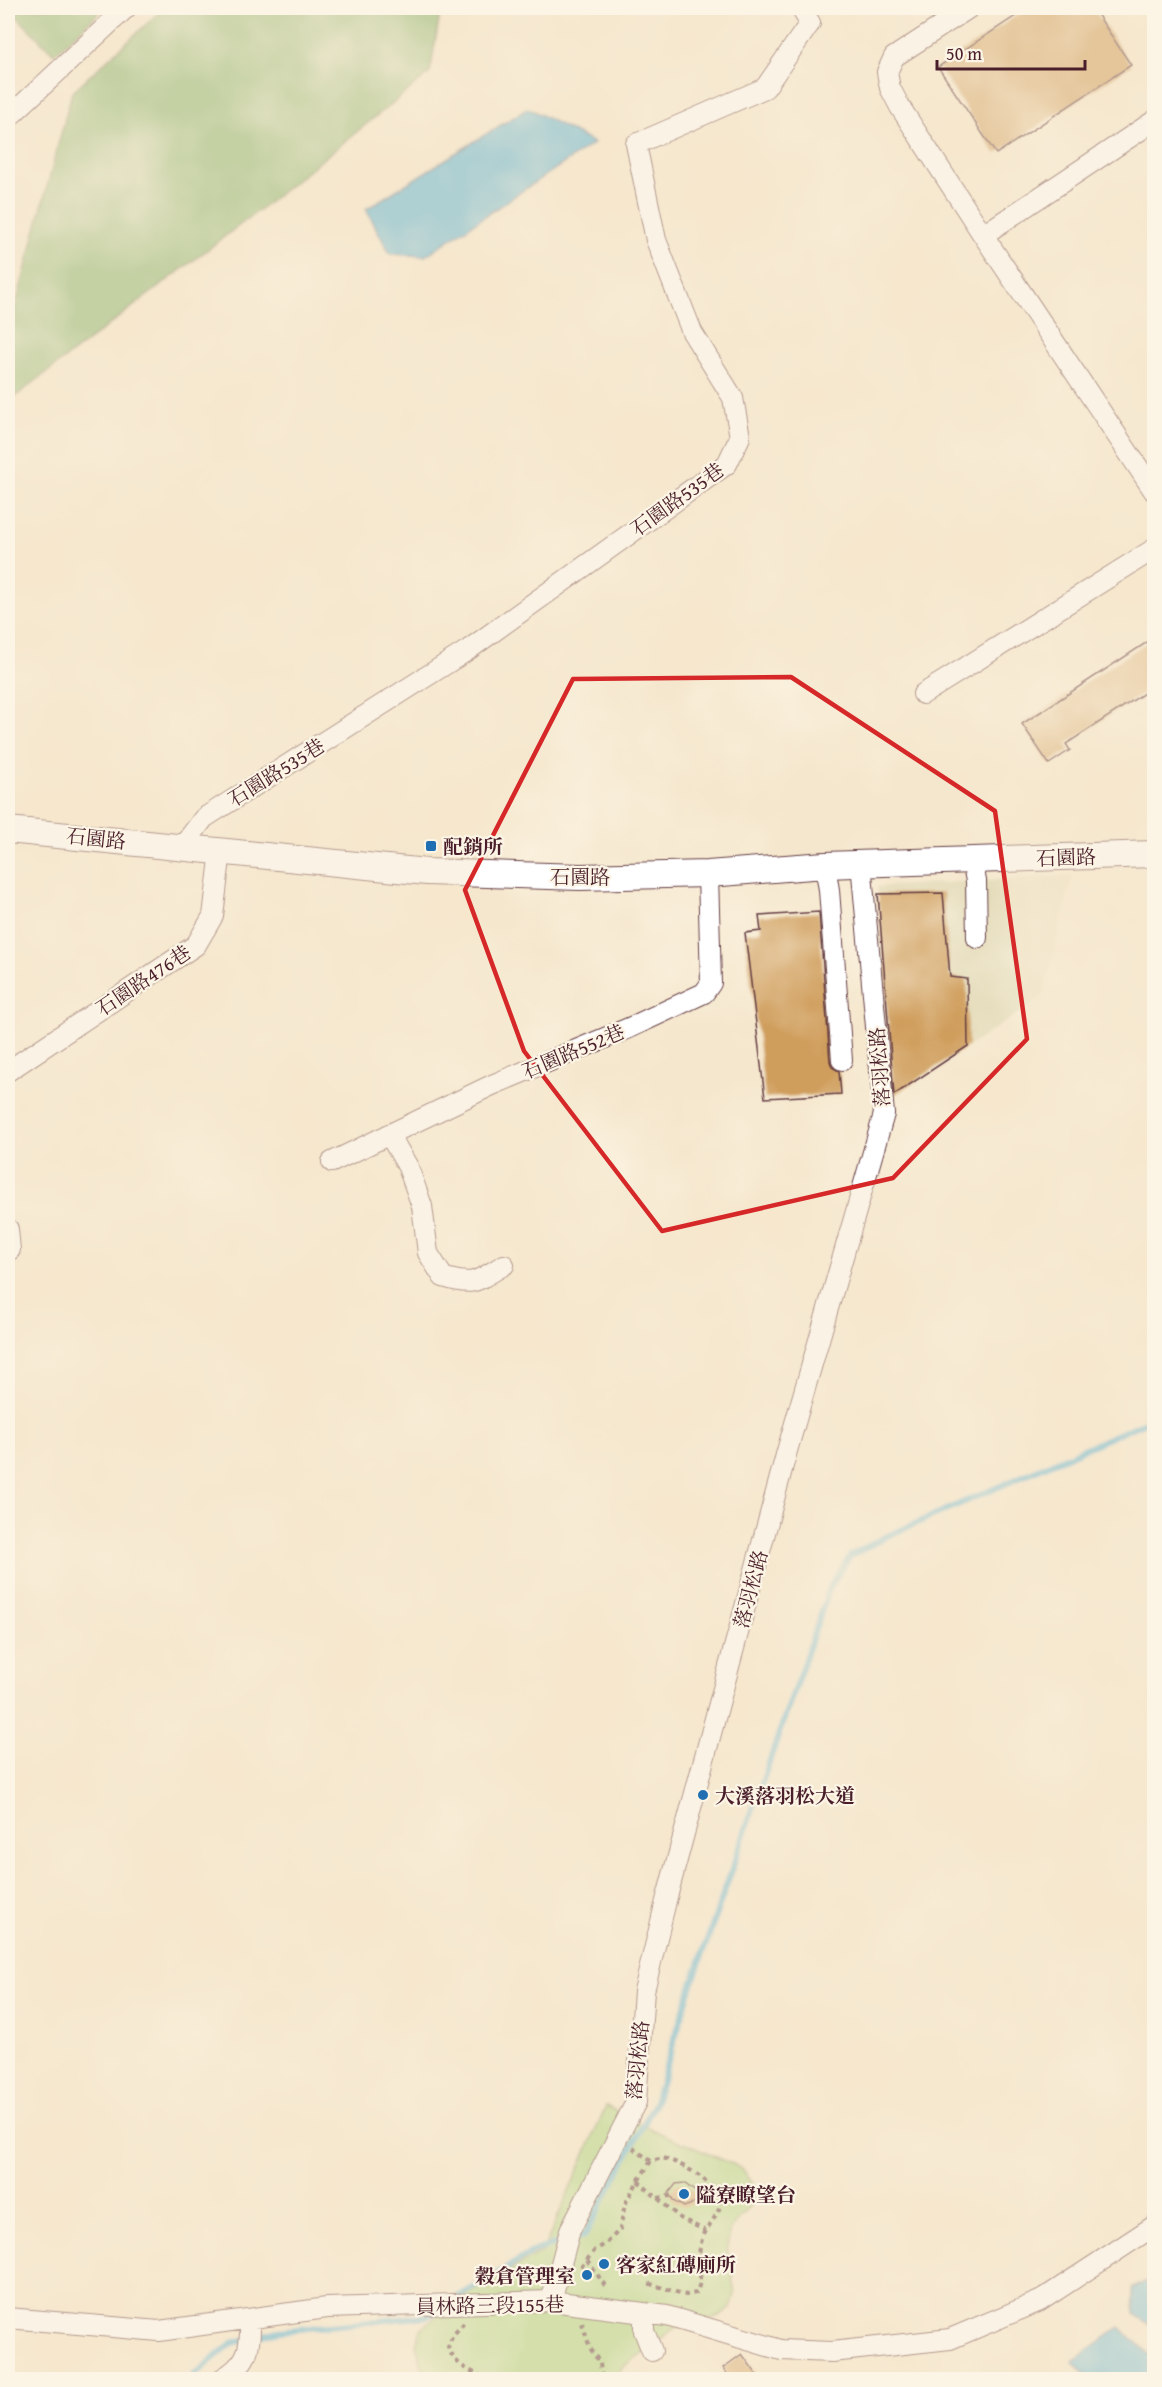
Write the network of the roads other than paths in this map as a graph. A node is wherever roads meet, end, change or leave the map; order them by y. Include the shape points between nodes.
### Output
1 (126, 8) edge
2 (801, 8) edge
3 (969, 8) edge
4 (8, 118) edge
5 (1155, 121) edge
6 (983, 235) junction
7 (1155, 491) edge
8 (1155, 549) edge
9 (923, 694) dead end
10 (8, 830) edge
11 (182, 847) junction
12 (221, 851) junction
13 (1155, 854) edge
14 (972, 860) junction
15 (861, 864) junction
16 (825, 865) junction
17 (708, 874) junction
18 (977, 938) dead end
19 (842, 1060) dead end
20 (8, 1071) edge
21 (389, 1134) junction
22 (332, 1162) dead end
23 (8, 1229) edge
24 (8, 1250) edge
25 (504, 1265) dead end
26 (1155, 2226) edge
27 (551, 2301) junction
28 (644, 2313) junction
29 (8, 2318) edge
30 (250, 2332) junction
31 (652, 2351) dead end
32 (220, 2379) edge

1 - 4 street
2 - 11 street, 石園路535巷 via 810,24 765,88 636,144 656,240 692,332 733,398 740,437 727,464 468,650 204,818
3 - 6 street via 894,57 887,72 900,107
5 - 6 street
6 - 7 street
8 - 9 street
10 - 11 main road, 石園路
11 - 12 main road, 石園路
12 - 17 main road, 石園路 via 426,872 580,877
12 - 20 street, 石園路476巷 via 213,916 196,945
13 - 14 main road, 石園路
14 - 15 main road, 石園路
14 - 18 street
15 - 16 main road, 石園路
15 - 27 street, 落羽松路 via 884,1114 787,1451 667,1897 644,1991 636,2102 570,2230
16 - 17 main road, 石園路
16 - 19 street
17 - 21 street, 石園路552巷 via 711,983 704,993
21 - 22 street, 石園路552巷
21 - 25 street via 408,1167 422,1206 428,1252 442,1277 474,1283
23 - 24 street
26 - 28 street, 員林路三段155巷 via 1040,2301 950,2339 832,2352 781,2350 667,2316
27 - 28 street, 員林路三段155巷
27 - 30 street, 員林路三段155巷 via 327,2308
28 - 31 street via 644,2331
29 - 30 street, 員林路三段155巷 via 159,2331
30 - 32 street via 235,2371

